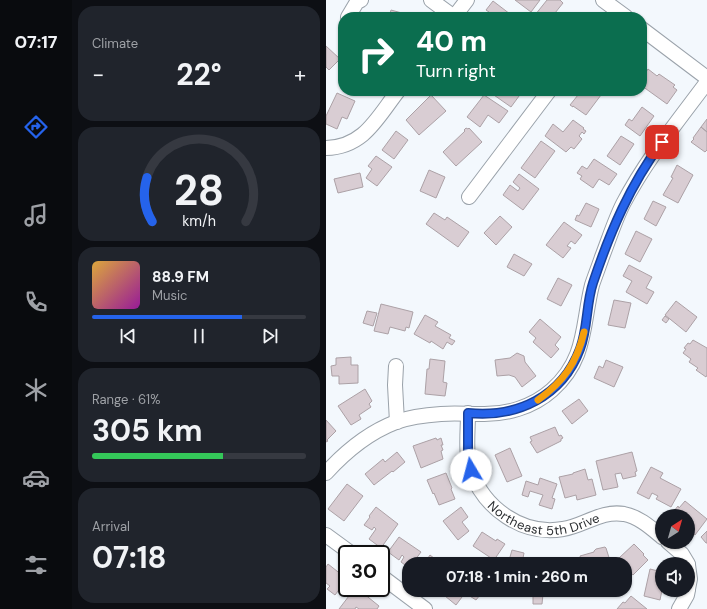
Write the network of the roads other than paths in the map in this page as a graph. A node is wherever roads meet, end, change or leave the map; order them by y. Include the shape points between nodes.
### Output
1 (361, 0) edge
2 (431, 0) edge
3 (467, 0) edge
4 (351, 12) edge
5 (447, 12) edge
6 (458, 12) edge
7 (647, 33) edge
8 (707, 78) edge
9 (707, 82) edge
10 (394, 96) edge
11 (545, 96) edge
12 (326, 148) edge
13 (469, 197) dead end
14 (396, 366) dead end
15 (468, 413) junction
16 (397, 422) junction
17 (326, 473) edge
18 (655, 531) edge
19 (326, 535) edge
20 (340, 545) edge
21 (676, 549) edge
22 (684, 557) edge
23 (390, 583) edge
24 (685, 597) edge
25 (425, 609) edge
26 (679, 609) edge

1 - 4 street
2 - 5 street
3 - 6 street
7 - 8 street
9 - 15 street via 653,154 623,204 592,285 580,348 569,371 552,390 532,404 508,412
10 - 12 street via 359,138 336,148
11 - 13 street
14 - 16 street
15 - 16 street via 423,416
15 - 18 street, Northeast 5th Drive via 468,458 471,470 482,494 500,513 523,525 549,530 574,527 611,513 623,514 635,517
16 - 17 street via 373,433
19 - 20 street
21 - 22 street
23 - 25 street
24 - 26 street

